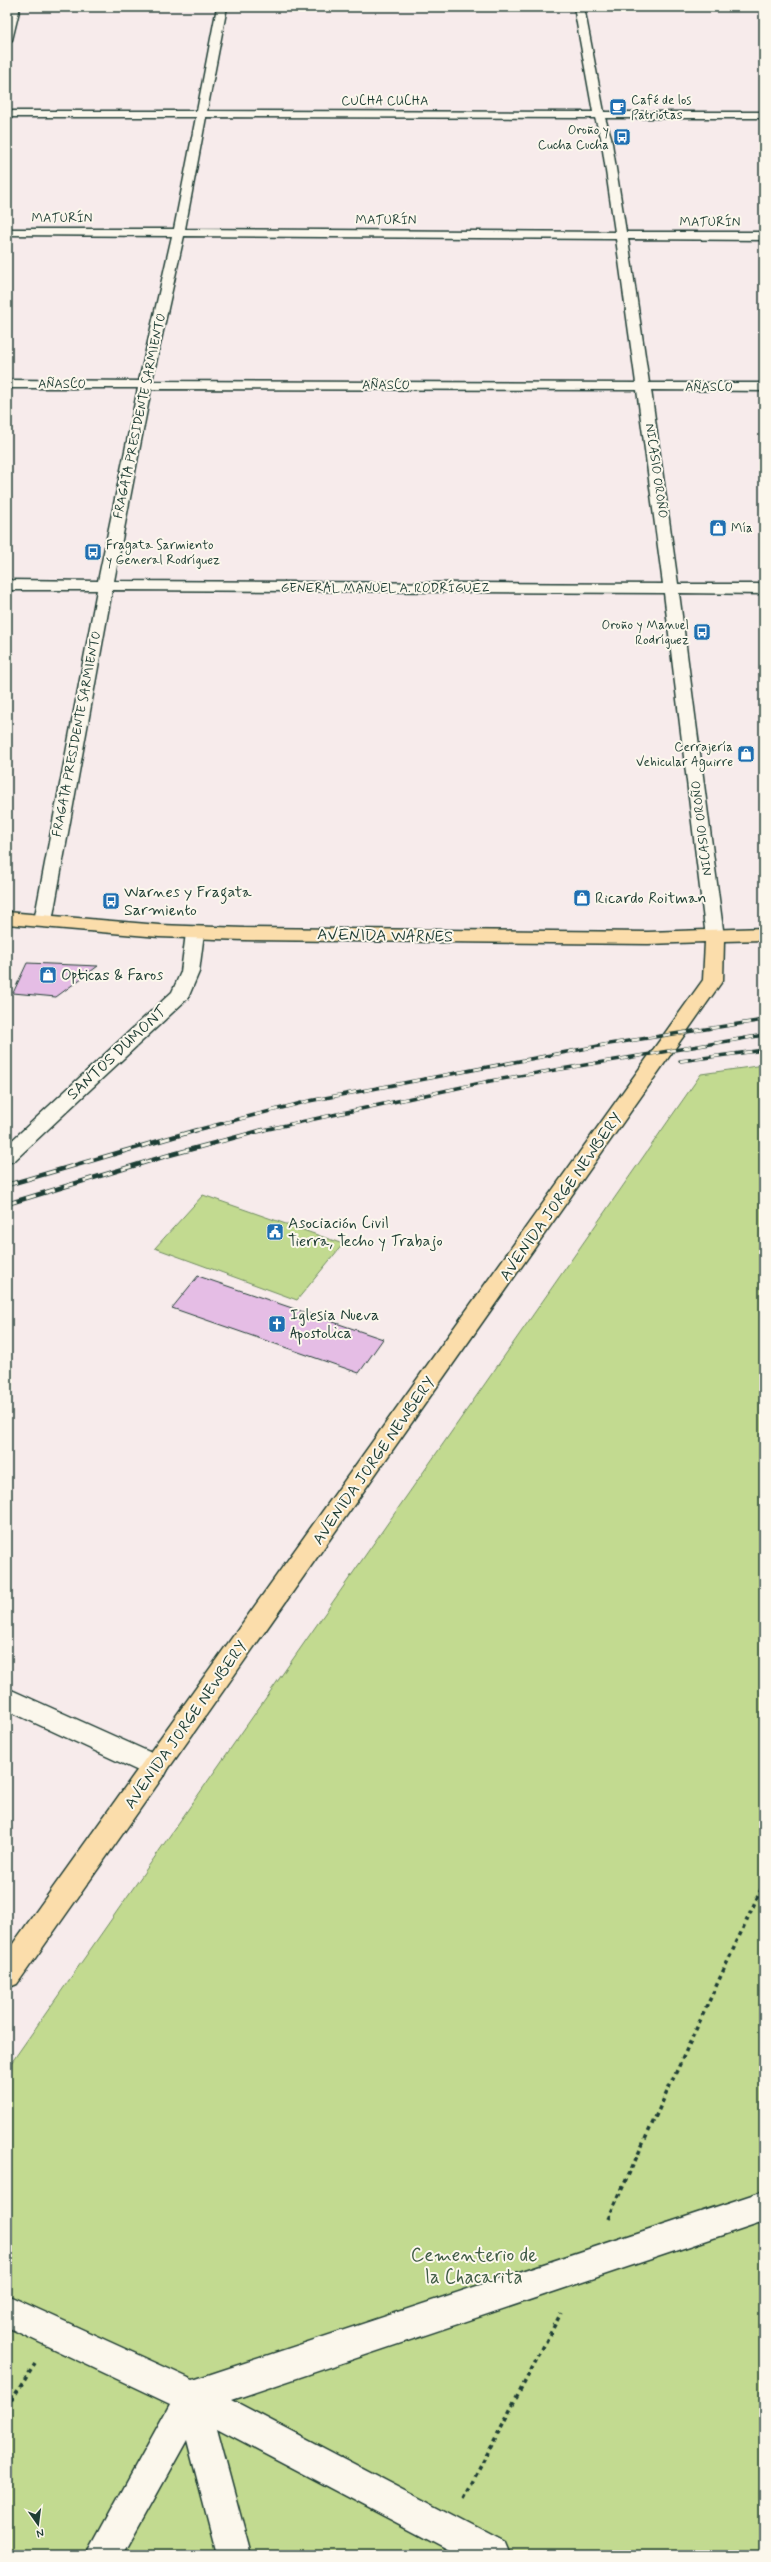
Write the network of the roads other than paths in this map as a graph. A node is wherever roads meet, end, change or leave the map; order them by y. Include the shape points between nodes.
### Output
1 (16, 7) edge
2 (222, 7) edge
3 (579, 7) edge
4 (7, 40) edge
5 (7, 114) edge
6 (599, 114) junction
7 (202, 115) junction
8 (764, 115) edge
9 (7, 232) edge
10 (179, 233) junction
11 (622, 236) junction
12 (764, 236) edge
13 (7, 384) edge
14 (145, 384) junction
15 (645, 387) junction
16 (764, 387) edge
17 (7, 586) edge
18 (105, 586) junction
19 (673, 589) junction
20 (764, 589) edge
21 (7, 918) edge
22 (42, 921) junction
23 (195, 933) junction
24 (764, 934) edge
25 (715, 937) junction
26 (7, 1156) edge
27 (7, 1698) edge
28 (156, 1767) junction
29 (7, 1975) edge
30 (764, 2206) edge
31 (7, 2311) edge
32 (192, 2397) junction
33 (104, 2555) edge
34 (234, 2555) edge
35 (493, 2555) edge

1 - 4 street
2 - 7 street, FRAGATA PRESIDENTE SARMIENTO
3 - 6 street, NICASIO OROÑO
5 - 7 street, CUCHA CUCHA
6 - 7 street, CUCHA CUCHA
6 - 8 street, CUCHA CUCHA
6 - 11 street, NICASIO OROÑO via 606,137
7 - 10 street, FRAGATA PRESIDENTE SARMIENTO
9 - 10 street, MATURÍN
10 - 11 street, MATURÍN
10 - 14 street, FRAGATA PRESIDENTE SARMIENTO
11 - 12 street, MATURÍN
11 - 15 street, NICASIO OROÑO
13 - 14 street, AÑASCO
14 - 15 street, AÑASCO
14 - 18 street, FRAGATA PRESIDENTE SARMIENTO
15 - 16 street, AÑASCO
15 - 19 street, NICASIO OROÑO
17 - 18 street, GENERAL MANUEL A. RODRÍGUEZ
18 - 19 street, GENERAL MANUEL A. RODRÍGUEZ
18 - 22 street, FRAGATA PRESIDENTE SARMIENTO
19 - 20 street, GENERAL MANUEL A. RODRÍGUEZ
19 - 25 street, NICASIO OROÑO
21 - 22 main road, AVENIDA WARNES
22 - 23 main road, AVENIDA WARNES
23 - 25 main road, AVENIDA WARNES
23 - 26 street, SANTOS DUMONT via 190,972 181,994
24 - 25 main road, AVENIDA WARNES
25 - 28 main road, AVENIDA JORGE NEWBERY via 713,980
27 - 28 street
28 - 29 main road, AVENIDA JORGE NEWBERY
30 - 32 street
31 - 32 street
32 - 33 street
32 - 34 street
32 - 35 street

